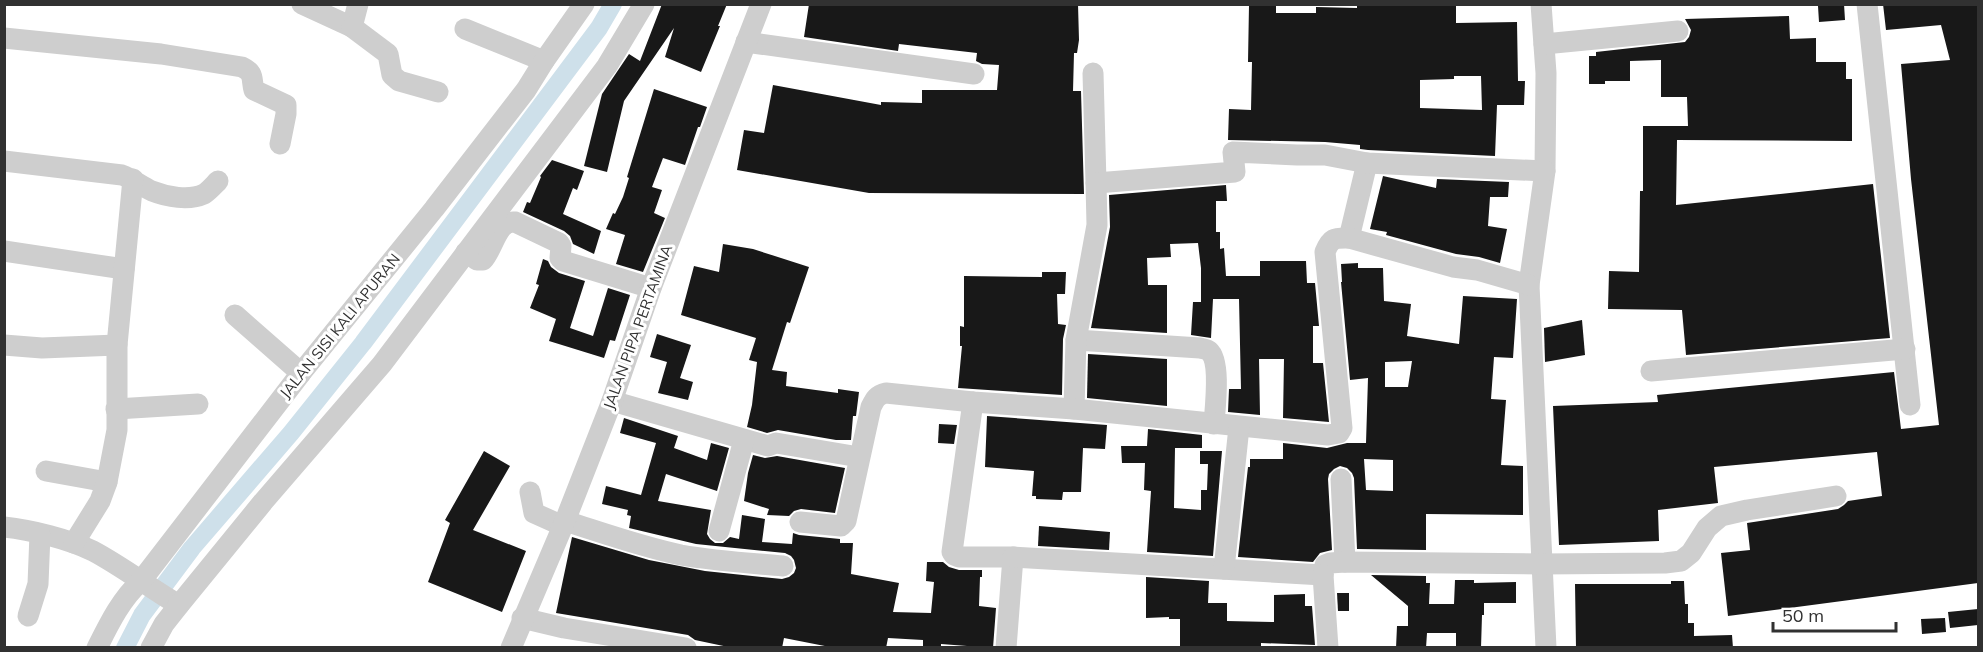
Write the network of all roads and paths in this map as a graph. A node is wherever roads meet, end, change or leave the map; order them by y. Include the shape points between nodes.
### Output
1 (302, 4) edge
2 (358, 4) edge
3 (584, 4) edge
4 (644, 4) edge
5 (761, 4) edge
6 (1541, 4) edge
7 (1867, 4) edge
8 (352, 27) junction
9 (465, 29) dead end
10 (1678, 31) dead end
11 (4, 38) edge
12 (746, 42) junction
13 (1544, 44) junction
14 (544, 61) junction
15 (974, 74) dead end
16 (1093, 74) dead end
17 (438, 92) dead end
18 (280, 144) dead end
19 (4, 160) edge
20 (1367, 163) junction
21 (1545, 171) junction
22 (133, 179) junction
23 (218, 181) dead end
24 (1096, 183) junction
25 (1350, 238) junction
26 (4, 251) edge
27 (466, 252) junction
28 (124, 269) junction
29 (1529, 285) junction
30 (651, 288) junction
31 (235, 315) dead end
32 (1076, 340) junction
33 (4, 345) edge
34 (117, 345) junction
35 (1905, 349) junction
36 (1652, 371) dead end
37 (301, 374) junction
38 (612, 401) junction
39 (972, 402) junction
40 (198, 404) dead end
41 (1910, 405) dead end
42 (116, 409) junction
43 (1074, 409) junction
44 (1214, 424) junction
45 (1239, 426) junction
46 (744, 440) junction
47 (859, 457) junction
48 (46, 471) dead end
49 (1341, 479) dead end
50 (107, 482) junction
51 (530, 492) dead end
52 (1836, 496) dead end
53 (800, 522) dead end
54 (564, 523) junction
55 (4, 527) edge
56 (719, 531) dead end
57 (40, 534) junction
58 (74, 543) junction
59 (1013, 557) junction
60 (1345, 561) junction
61 (1541, 564) junction
62 (783, 566) dead end
63 (1224, 569) junction
64 (1323, 575) junction
65 (142, 582) junction
66 (177, 604) junction
67 (28, 616) dead end
68 (522, 618) junction
69 (97, 648) edge
70 (151, 648) edge
71 (511, 648) edge
72 (686, 648) edge
73 (1006, 648) edge
74 (1328, 648) edge
75 (1546, 648) edge

1 - 8 street
2 - 8 street
3 - 14 street, JALAN SISI KALI APURAN
4 - 27 street via 607,66
5 - 12 street, JALAN PIPA PERTAMINA
6 - 13 street
7 - 35 street
8 - 17 street via 388,54 392,75 399,81
9 - 14 street
10 - 13 street
11 - 18 street via 161,54 242,67 253,75 254,90 286,105
12 - 15 street
12 - 30 street, JALAN PIPA PERTAMINA
13 - 21 street
14 - 37 street, JALAN SISI KALI APURAN via 441,200
16 - 24 street
19 - 22 street
20 - 21 street
20 - 24 street via 1325,155 1233,152 1235,172
20 - 25 street
21 - 29 street
22 - 23 street via 151,191 190,198 206,193
22 - 28 street
24 - 32 street via 1097,225
25 - 29 street
25 - 45 street via 1336,238 1325,252 1342,428 1339,433 1328,435
26 - 28 street
27 - 30 street via 483,260 503,225 515,222 559,243 563,261
27 - 66 street via 382,364
28 - 34 street
29 - 61 street
30 - 38 street, JALAN PIPA PERTAMINA
31 - 37 street
32 - 43 street
32 - 44 street via 1209,351 1216,369
33 - 34 street
34 - 42 street
35 - 36 street
35 - 41 street
37 - 65 street, JALAN SISI KALI APURAN
38 - 46 street
38 - 54 street, JALAN PIPA PERTAMINA
39 - 43 street
39 - 47 street via 879,395 871,407
39 - 59 street via 952,552 959,557
40 - 42 street
42 - 50 street via 117,429
43 - 44 street
44 - 45 street
45 - 63 street
46 - 47 street
46 - 56 street
47 - 53 street via 844,524
48 - 50 street
49 - 60 street
50 - 58 street
51 - 54 street via 534,513
52 - 61 street via 1721,516 1681,561
54 - 62 street via 679,554
54 - 68 street, JALAN PIPA PERTAMINA
55 - 57 street
57 - 58 street
57 - 67 street via 38,584
58 - 65 street
59 - 63 street
59 - 73 street
60 - 61 street
60 - 64 street via 1325,565
61 - 75 street
63 - 64 street
64 - 74 street
65 - 66 street
65 - 69 street, JALAN SISI KALI APURAN via 118,609
66 - 70 street
68 - 71 street, JALAN PIPA PERTAMINA
68 - 72 street

